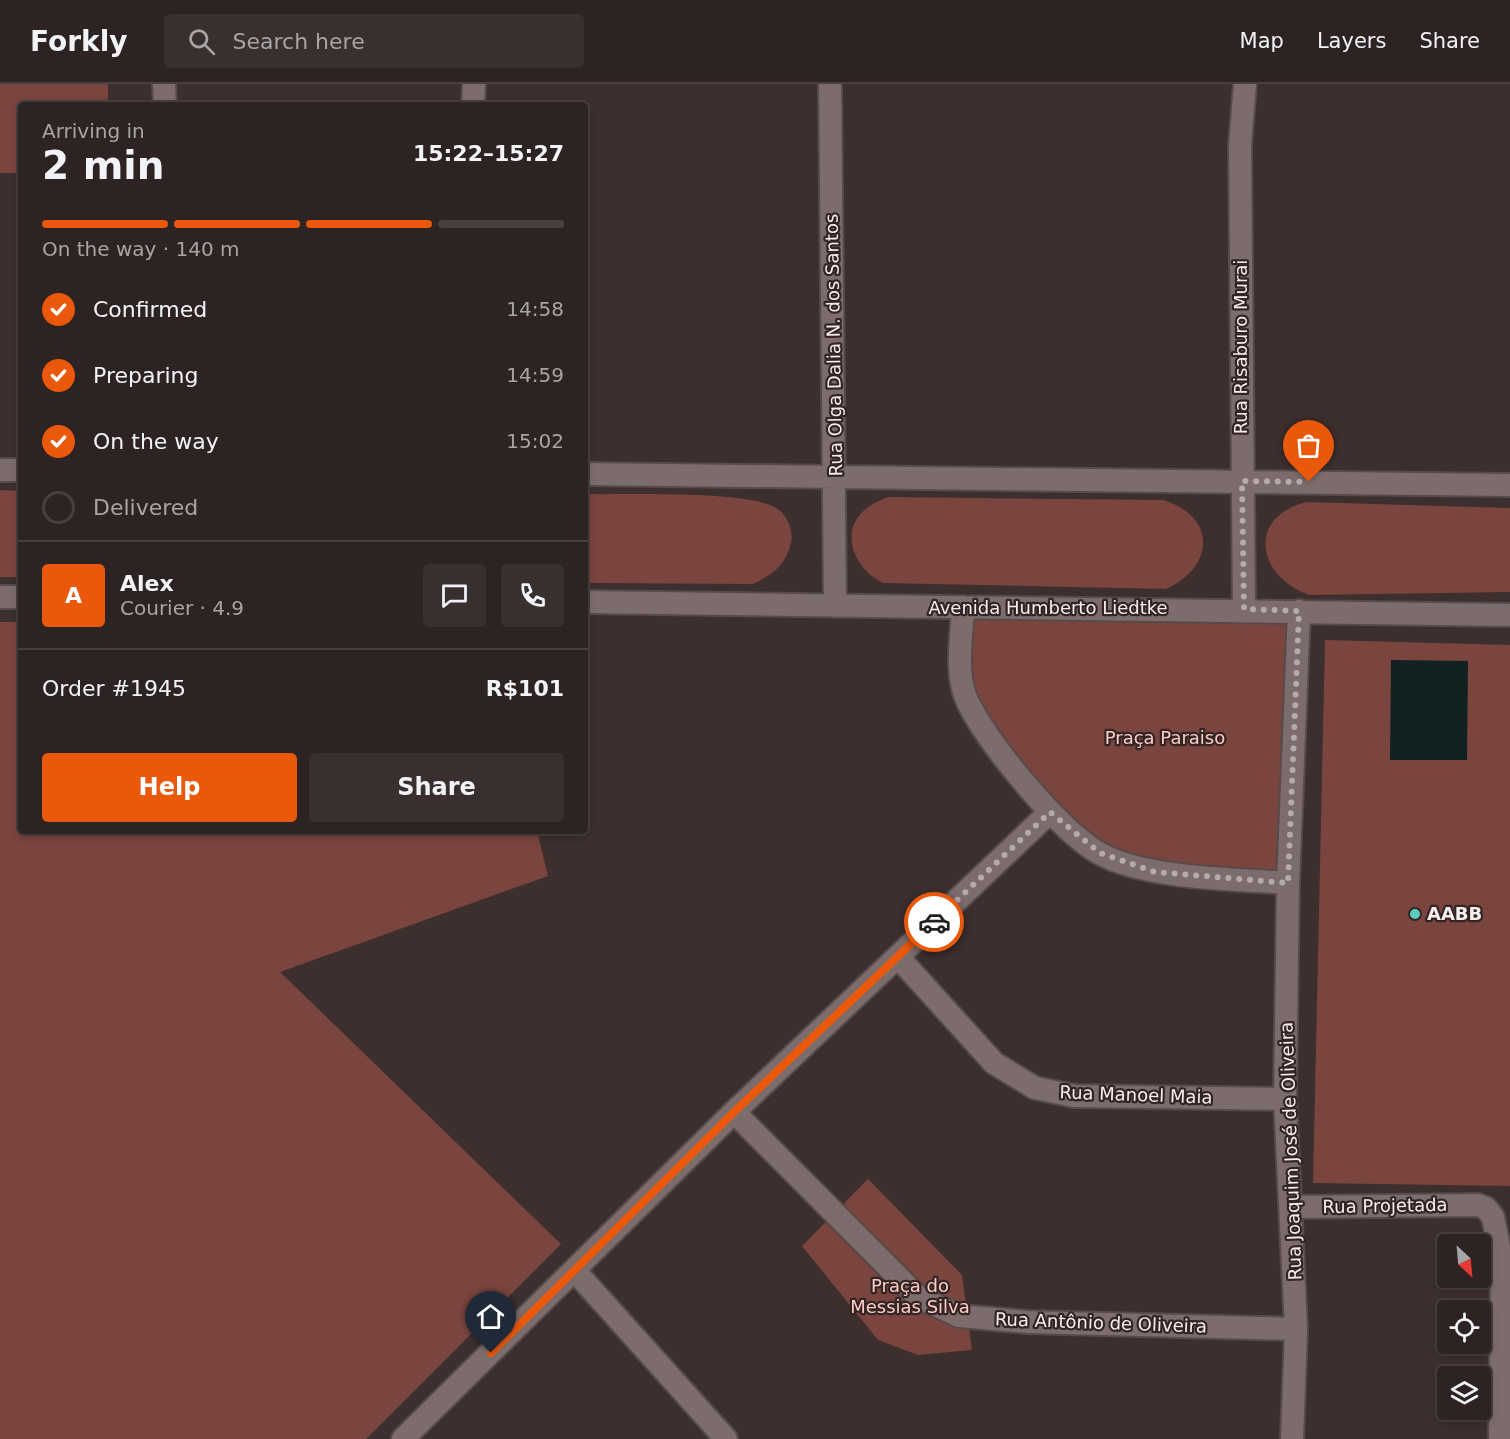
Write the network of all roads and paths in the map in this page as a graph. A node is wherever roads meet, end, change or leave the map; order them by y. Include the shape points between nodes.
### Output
1 (164, 84) edge
2 (474, 84) edge
3 (830, 84) edge
4 (1245, 84) edge
5 (165, 102) edge
6 (474, 102) edge
7 (0, 470) edge
8 (18, 470) edge
9 (588, 474) edge
10 (835, 478) junction
11 (1242, 481) junction
12 (1510, 485) edge
13 (0, 597) edge
14 (18, 597) edge
15 (588, 602) edge
16 (835, 606) junction
17 (963, 607) junction
18 (1244, 609) junction
19 (1299, 611) junction
20 (1510, 615) edge
21 (1050, 812) junction
22 (1288, 883) junction
23 (898, 957) junction
24 (1285, 1099) junction
25 (734, 1112) junction
26 (1292, 1207) junction
27 (576, 1271) junction
28 (1296, 1329) junction
29 (407, 1438) edge
30 (726, 1439) edge
31 (1292, 1439) edge
32 (1500, 1439) edge

1 - 5 street
2 - 6 street
3 - 10 street, Rua Olga Dalia N. dos Santos
4 - 11 street, Rua Risaburo Murai via 1240,145
7 - 8 street
9 - 10 street
10 - 11 street
10 - 16 street, Rua Olga Dalia N. dos Santos
11 - 12 street
11 - 18 street, Rua Risaburo Murai
13 - 14 street
15 - 16 street, Avenida Humberto Liedtke
16 - 17 street, Avenida Humberto Liedtke
17 - 18 street, Avenida Humberto Liedtke
17 - 21 street via 960,662 965,697 984,730
18 - 19 street, Avenida Humberto Liedtke
19 - 20 street, Avenida Humberto Liedtke
19 - 22 street, Rua Joaquim José de Oliveira
21 - 22 street via 1100,853 1155,872
21 - 23 street
22 - 24 street, Rua Joaquim José de Oliveira
23 - 24 street, Rua Manoel Maia via 994,1063 1035,1089 1074,1096
23 - 25 street
24 - 26 street, Rua Joaquim José de Oliveira
25 - 27 street
25 - 28 street, Rua Antônio de Oliveira via 918,1297 959,1316 1028,1322
26 - 28 street, Rua Joaquim José de Oliveira
26 - 32 street, Rua Projetada via 1486,1208 1493,1216 1502,1262
27 - 29 street
27 - 30 street
28 - 31 street, Rua Joaquim José de Oliveira

